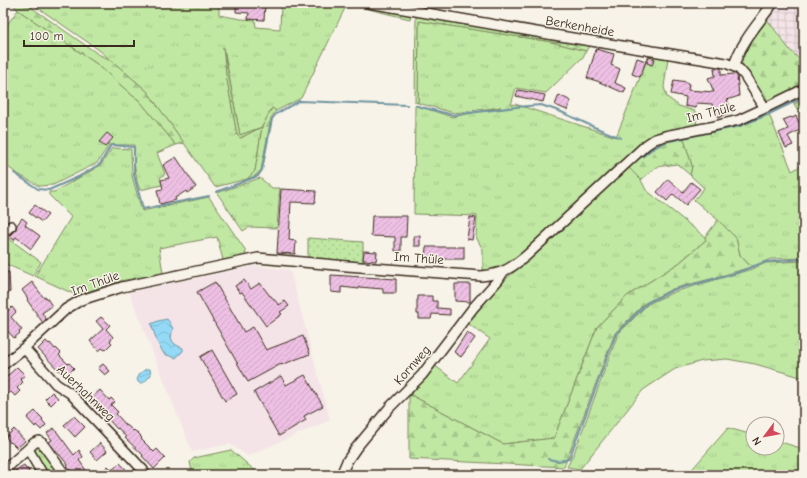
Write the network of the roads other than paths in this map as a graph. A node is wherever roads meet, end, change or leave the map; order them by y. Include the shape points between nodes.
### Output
1 (369, 3) edge
2 (773, 3) edge
3 (734, 66) junction
4 (804, 89) edge
5 (765, 108) junction
6 (11, 226) dead end
7 (3, 232) edge
8 (503, 272) junction
9 (24, 348) junction
10 (3, 366) edge
11 (28, 449) junction
12 (3, 471) edge
13 (43, 475) edge
14 (65, 475) edge
15 (144, 475) edge
16 (341, 475) edge

1 - 3 street, Berkenheide
2 - 3 street via 737,56
3 - 5 street, Berkenheide via 746,76
4 - 5 street, Im Thüle
5 - 8 street, Im Thüle via 739,120 655,139 526,256
6 - 7 street
8 - 9 street, Im Thüle via 481,276 258,258 122,287 80,300 66,309
8 - 16 street, Kornweg via 422,375 390,407 356,448
9 - 10 street, Im Thüle
9 - 15 street, Auerhahnweg via 56,384 70,393
11 - 12 street
11 - 13 street
11 - 14 street via 34,443 42,442

